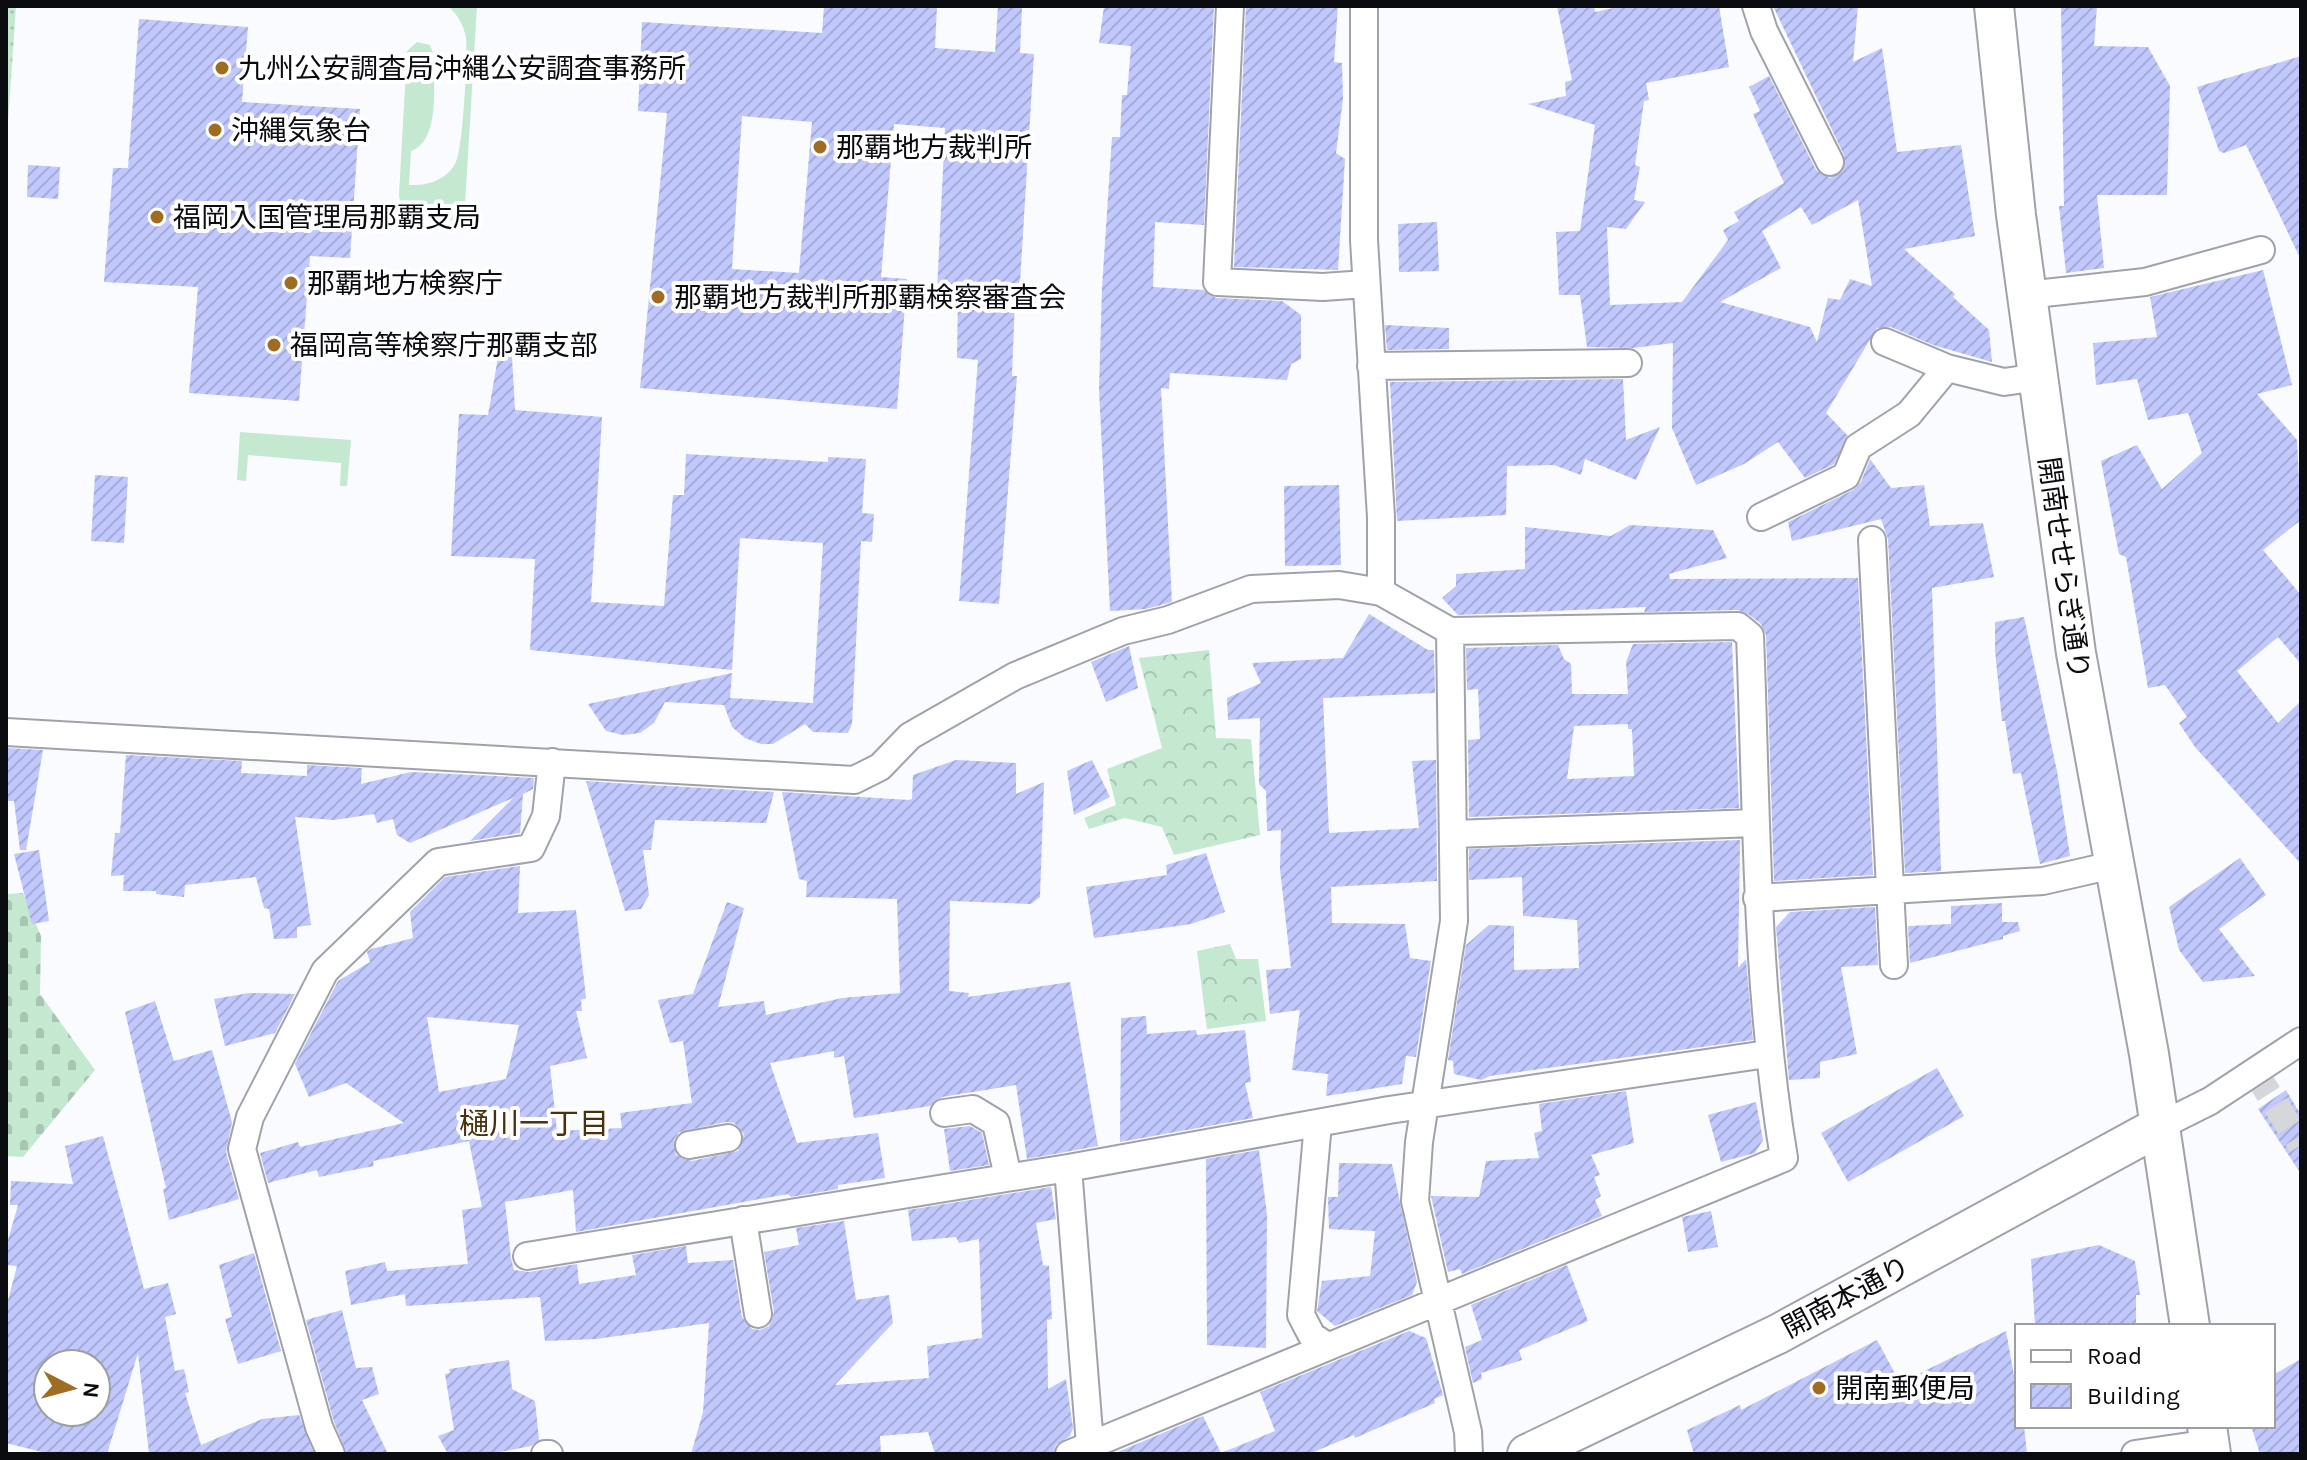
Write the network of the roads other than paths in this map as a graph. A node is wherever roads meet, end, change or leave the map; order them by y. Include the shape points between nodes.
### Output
1 (1230, 6) edge
2 (1364, 6) edge
3 (1756, 6) edge
4 (1994, 6) edge
5 (1830, 162) dead end
6 (2261, 250) dead end
7 (1366, 284) junction
8 (2027, 295) junction
9 (1885, 342) dead end
10 (1628, 363) dead end
11 (1371, 366) junction
12 (1947, 368) junction
13 (2038, 377) junction
14 (1761, 517) dead end
15 (1872, 540) dead end
16 (1381, 592) junction
17 (1450, 631) junction
18 (6, 732) edge
19 (552, 762) junction
20 (1755, 823) junction
21 (1454, 834) junction
22 (2113, 865) junction
23 (1890, 893) junction
24 (1757, 898) junction
25 (1894, 965) dead end
26 (2301, 1041) edge
27 (1767, 1054) junction
28 (1426, 1104) junction
29 (944, 1113) dead end
30 (1318, 1123) junction
31 (2158, 1127) junction
32 (728, 1138) dead end
33 (689, 1145) dead end
34 (1068, 1168) junction
35 (1008, 1177) junction
36 (743, 1220) junction
37 (527, 1256) dead end
38 (1438, 1301) junction
39 (758, 1314) dead end
40 (2190, 1324) edge
41 (1327, 1346) junction
42 (2209, 1441) edge
43 (1080, 1450) edge
44 (331, 1454) edge
45 (1469, 1454) edge
46 (1527, 1454) edge
47 (2135, 1454) edge

1 - 7 street via 1217,282
2 - 7 street
3 - 5 street
4 - 8 main road, 開南せせらぎ通り
6 - 8 street via 2145,282
7 - 11 street
8 - 13 main road, 開南せせらぎ通り
9 - 12 street
10 - 11 street
11 - 16 street
12 - 13 street via 2004,382
12 - 14 street via 1909,414 1858,447 1846,476
13 - 22 main road, 開南せせらぎ通り via 2076,653
15 - 23 street
16 - 17 street
16 - 19 street via 1349,585 1251,589 1123,631 1015,676 910,736 880,767 854,780
17 - 20 street via 1738,626 1750,636
17 - 21 street
18 - 19 street
19 - 44 street via 546,816 531,848 438,862 325,971 250,1117 242,1149
20 - 21 street
20 - 24 street
21 - 28 street via 1454,921
22 - 23 street via 2043,881
22 - 31 main road, 開南せせらぎ通り
23 - 24 street
23 - 25 street
24 - 27 street
26 - 31 street via 2210,1101
27 - 28 street
27 - 38 street via 1784,1158
28 - 30 street
28 - 38 street via 1415,1201
29 - 35 street via 973,1109 996,1123
30 - 34 street
30 - 41 street via 1301,1315 1312,1336
31 - 40 main road, 開南せせらぎ通り
31 - 46 main road, 開南本通り via 1790,1328
32 - 33 street
34 - 35 street
34 - 43 street
35 - 36 street
36 - 37 street
36 - 39 street
38 - 41 street
38 - 45 street
41 - 43 street
42 - 47 street

